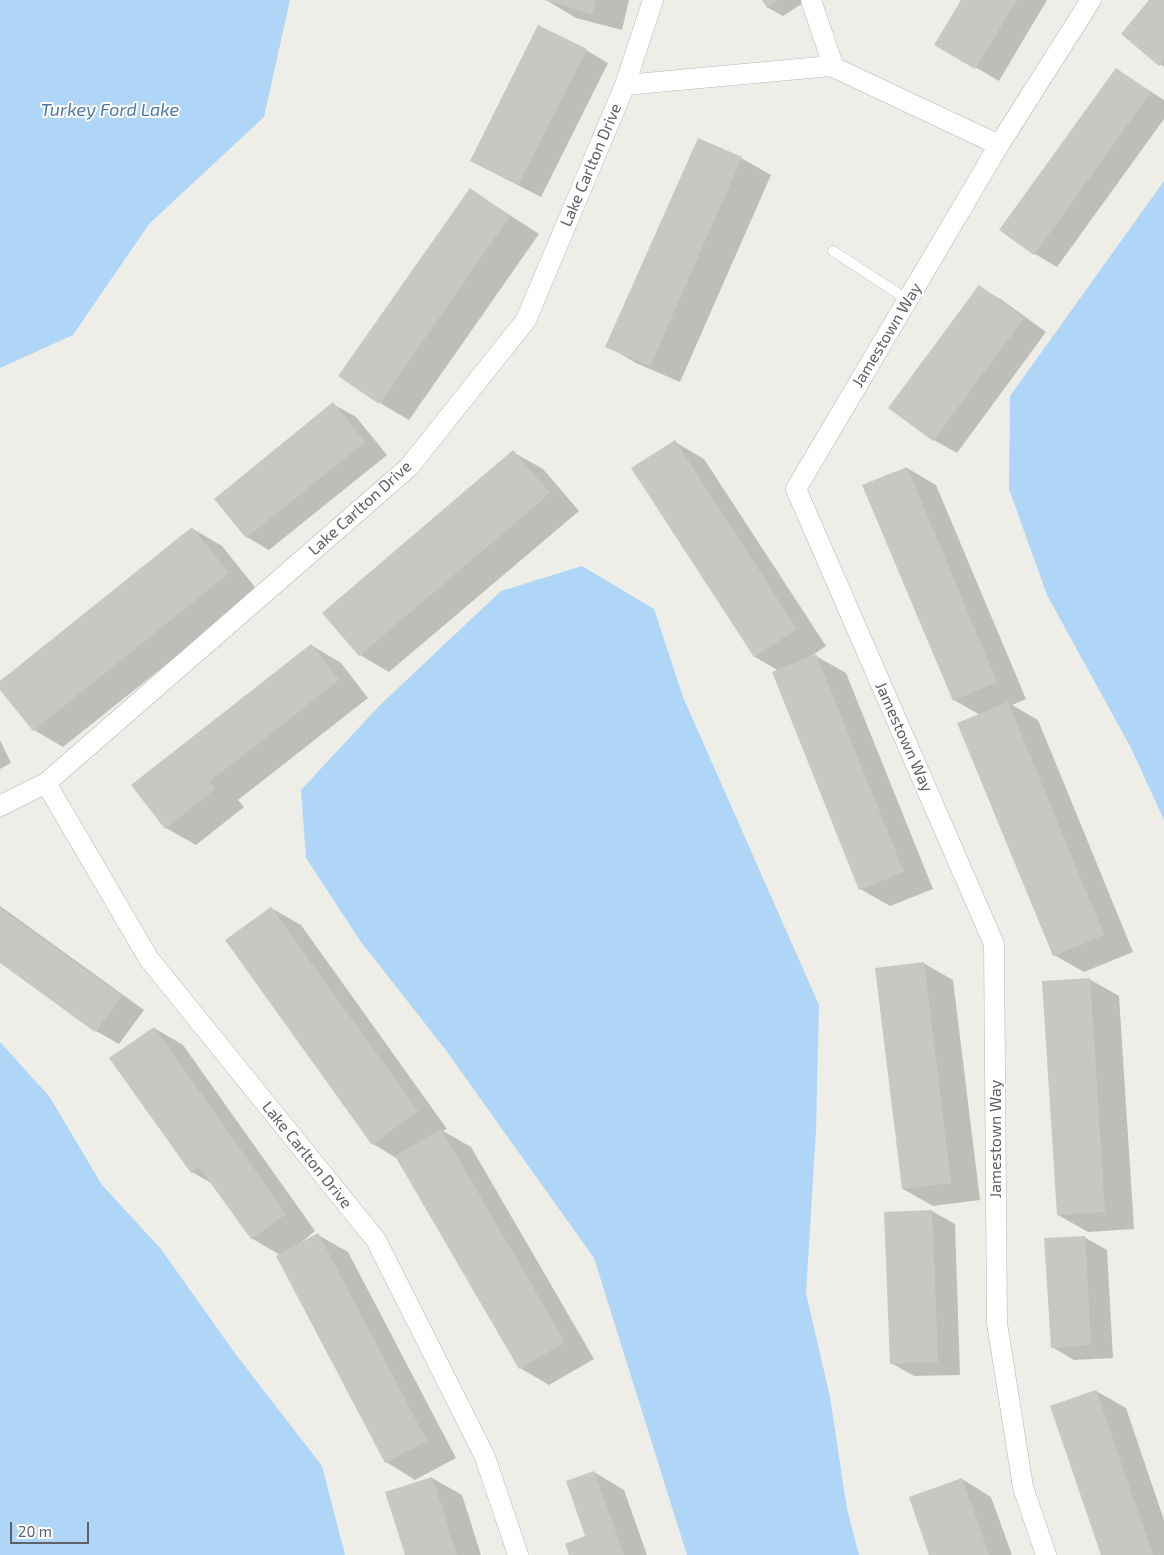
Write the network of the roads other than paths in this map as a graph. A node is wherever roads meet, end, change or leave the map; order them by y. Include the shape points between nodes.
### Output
1 (653, 0) edge
2 (811, 0) edge
3 (1091, 0) edge
4 (834, 68) junction
5 (625, 85) junction
6 (999, 146) junction
7 (833, 251) dead end
8 (908, 300) junction
9 (46, 783) junction
10 (0, 806) edge
11 (518, 1555) edge
12 (1046, 1555) edge

1 - 5 street, Lake Carlton Drive
2 - 4 street
3 - 6 street, Jamestown Way
4 - 5 street, Lake Carlton Drive
4 - 6 street, Lake Carlton Drive
5 - 9 street, Lake Carlton Drive via 526,320 409,467
6 - 8 street, Jamestown Way
7 - 8 lane
8 - 12 street, Jamestown Way via 796,489 994,944 997,1323 1023,1487
9 - 10 street, Lake Carlton Drive
9 - 11 street, Lake Carlton Drive via 148,959 376,1240 485,1457

